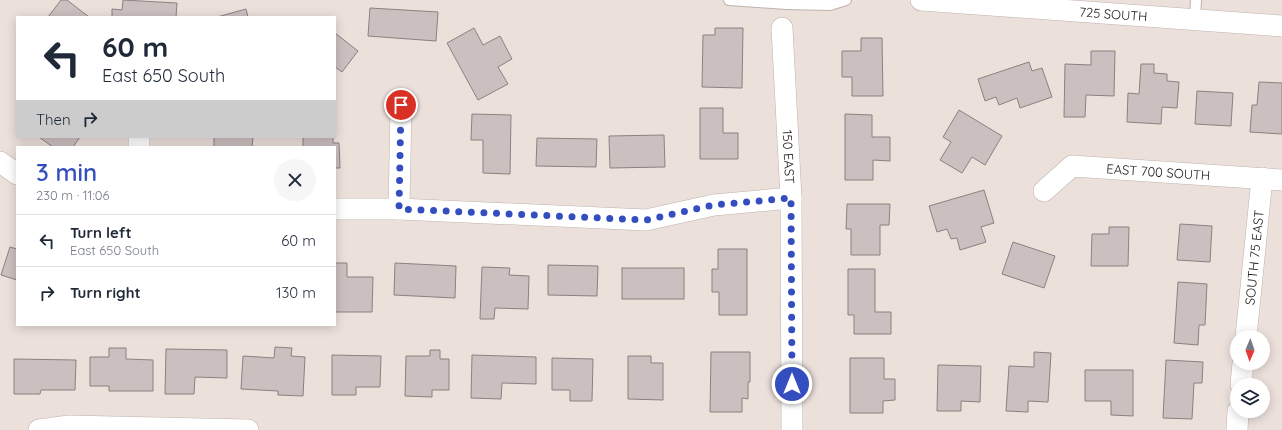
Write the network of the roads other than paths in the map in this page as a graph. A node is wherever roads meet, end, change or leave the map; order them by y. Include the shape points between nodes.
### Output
1 (729, 0) edge
2 (846, 0) edge
3 (922, 0) edge
4 (1195, 10) edge
5 (1282, 26) edge
6 (782, 28) dead end
7 (401, 105) dead end
8 (0, 162) edge
9 (16, 173) edge
10 (1272, 179) edge
11 (1044, 191) dead end
12 (791, 198) junction
13 (336, 209) edge
14 (399, 209) junction
15 (1247, 330) edge
16 (1237, 418) edge
17 (39, 430) edge
18 (248, 430) edge
19 (792, 430) edge
20 (1236, 430) edge

1 - 2 lane via 830,5
3 - 4 street, 725 SOUTH
4 - 5 street, 725 SOUTH
6 - 12 street, 150 EAST
7 - 14 street
8 - 9 street
10 - 11 street, EAST 700 SOUTH via 1072,166
10 - 15 street, SOUTH 75 EAST
12 - 14 street via 714,205 646,220
12 - 19 street, 150 EAST
13 - 14 street
16 - 20 street
17 - 18 street via 69,426

